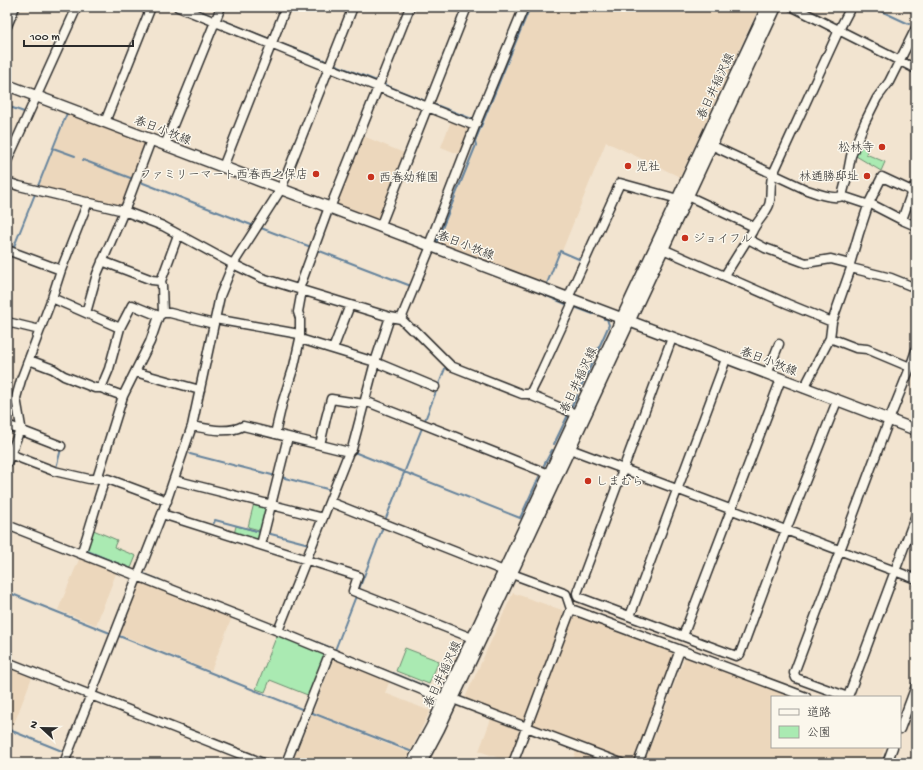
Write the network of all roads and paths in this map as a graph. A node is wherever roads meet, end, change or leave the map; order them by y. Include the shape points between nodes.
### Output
1 (15, 7) edge
2 (77, 7) edge
3 (151, 7) edge
4 (178, 7) edge
5 (221, 7) edge
6 (286, 7) edge
7 (354, 7) edge
8 (410, 7) edge
9 (467, 7) edge
10 (524, 7) edge
11 (767, 7) edge
12 (776, 7) edge
13 (793, 7) edge
14 (851, 7) edge
15 (215, 22) junction
16 (7, 26) edge
17 (916, 28) edge
18 (839, 30) junction
19 (271, 44) junction
20 (900, 61) junction
21 (329, 68) junction
22 (916, 69) edge
23 (7, 85) edge
24 (378, 87) junction
25 (37, 96) junction
26 (428, 107) junction
27 (105, 122) junction
28 (475, 126) junction
29 (151, 140) junction
30 (166, 145) junction
31 (711, 145) junction
32 (7, 161) edge
33 (223, 167) junction
34 (773, 174) junction
35 (7, 182) edge
36 (914, 188) edge
37 (281, 189) junction
38 (688, 196) junction
39 (842, 196) junction
40 (678, 199) junction
41 (88, 202) junction
42 (869, 204) junction
43 (329, 207) junction
44 (124, 210) junction
45 (902, 220) junction
46 (380, 226) junction
47 (916, 226) edge
48 (754, 227) junction
49 (178, 235) junction
50 (748, 239) junction
51 (430, 245) junction
52 (663, 249) junction
53 (7, 250) edge
54 (102, 261) junction
55 (233, 264) junction
56 (851, 266) junction
57 (61, 270) junction
58 (725, 276) junction
59 (161, 281) junction
60 (916, 288) edge
61 (301, 290) junction
62 (52, 298) junction
63 (571, 299) junction
64 (350, 305) junction
65 (86, 313) junction
66 (161, 314) junction
67 (390, 317) junction
68 (401, 320) junction
69 (625, 320) junction
70 (215, 322) junction
71 (832, 322) junction
72 (8, 324) edge
73 (120, 328) junction
74 (40, 330) junction
75 (300, 336) junction
76 (672, 338) junction
77 (830, 338) junction
78 (779, 344) dead end
79 (333, 349) junction
80 (916, 350) edge
81 (726, 359) junction
82 (29, 360) junction
83 (374, 362) junction
84 (912, 368) edge
85 (135, 372) junction
86 (767, 374) junction
87 (781, 379) junction
88 (436, 387) dead end
89 (102, 388) junction
90 (804, 388) junction
91 (200, 390) junction
92 (530, 394) junction
93 (123, 396) junction
94 (837, 401) junction
95 (365, 403) junction
96 (576, 414) junction
97 (889, 420) junction
98 (7, 425) edge
99 (192, 426) junction
100 (20, 430) junction
101 (916, 430) edge
102 (275, 434) junction
103 (288, 437) junction
104 (320, 445) junction
105 (61, 446) dead end
106 (570, 449) junction
107 (349, 452) junction
108 (9, 454) edge
109 (7, 463) edge
110 (623, 469) junction
111 (549, 474) junction
112 (101, 479) junction
113 (174, 480) junction
114 (677, 489) junction
115 (167, 501) junction
116 (330, 502) junction
117 (272, 505) junction
118 (731, 510) junction
119 (162, 514) junction
120 (916, 515) edge
121 (323, 518) junction
122 (7, 525) edge
123 (786, 530) junction
124 (261, 545) junction
125 (840, 550) junction
126 (81, 554) junction
127 (307, 560) junction
128 (895, 571) junction
129 (508, 572) junction
130 (138, 576) junction
131 (916, 579) edge
132 (570, 609) junction
133 (630, 616) junction
134 (278, 631) junction
135 (683, 636) junction
136 (472, 638) junction
137 (680, 650) junction
138 (330, 652) junction
139 (7, 662) edge
140 (916, 686) edge
141 (92, 695) junction
142 (803, 696) edge
143 (449, 699) junction
144 (901, 726) edge
145 (526, 728) junction
146 (893, 748) edge
147 (64, 763) edge
148 (263, 763) edge
149 (286, 763) edge
150 (412, 763) edge
151 (421, 763) edge
152 (513, 763) edge
153 (621, 763) edge
154 (638, 763) edge
155 (887, 763) edge

1 - 16 street
2 - 25 street
3 - 27 street
4 - 15 street
5 - 15 street
6 - 19 street
7 - 21 street
8 - 24 street
9 - 26 street
10 - 28 street
11 - 40 main road, 春日井稲沢線
12 - 31 main road, 春日井稲沢線
13 - 18 street
14 - 18 street
15 - 19 street
15 - 30 street
17 - 20 street
18 - 20 street
18 - 34 street
19 - 21 street
19 - 33 street
20 - 22 street
20 - 39 street via 865,122 851,156
21 - 24 street
21 - 37 street
23 - 25 main road, 春日小牧線
24 - 26 street
24 - 43 street
25 - 27 main road, 春日小牧線
25 - 32 street
26 - 28 street
26 - 46 street
27 - 29 main road, 春日小牧線
28 - 51 street
29 - 30 main road, 春日小牧線
29 - 44 street
30 - 33 main road, 春日小牧線
31 - 34 street
31 - 38 main road, 春日井稲沢線
33 - 37 main road, 春日小牧線
34 - 39 street via 823,196
34 - 48 street via 770,204
35 - 41 street
36 - 42 street via 882,177
36 - 45 street
37 - 43 main road, 春日小牧線
37 - 55 street
38 - 48 street
38 - 52 main road, 春日井稲沢線
39 - 42 street
40 - 63 street via 620,183
40 - 69 main road, 春日井稲沢線
41 - 44 street
41 - 57 street
42 - 45 street
42 - 56 street
43 - 46 main road, 春日小牧線
43 - 61 street
44 - 49 street
44 - 54 street
45 - 47 street
46 - 51 main road, 春日小牧線
48 - 50 street
49 - 55 street
49 - 59 street
50 - 56 street via 806,263 831,258
50 - 58 street
51 - 63 main road, 春日小牧線
51 - 68 street
52 - 58 street
52 - 69 main road, 春日井稲沢線
53 - 57 street
54 - 59 street
54 - 65 street
55 - 61 street via 262,278
55 - 70 street via 220,296
56 - 60 street
56 - 71 street
57 - 62 street
58 - 71 street
59 - 66 street
61 - 64 street
61 - 75 street via 298,312
62 - 65 street
62 - 74 street
63 - 69 main road, 春日小牧線
63 - 92 street
64 - 67 street
64 - 79 street
65 - 73 street
66 - 70 street via 170,313
66 - 73 street via 132,305
66 - 85 street
67 - 68 street
67 - 83 street
68 - 92 street via 415,330 451,366 522,394
69 - 76 main road, 春日小牧線
69 - 96 main road, 春日井稲沢線
69 - 106 main road, 春日井稲沢線
70 - 75 street
70 - 91 street
71 - 77 street
72 - 74 street
73 - 89 street
74 - 82 street
75 - 79 street
75 - 102 street
76 - 81 main road, 春日小牧線
76 - 110 street
77 - 84 street
77 - 90 street
78 - 86 street
79 - 83 street
80 - 84 street
81 - 86 main road, 春日小牧線
81 - 114 street
82 - 89 street via 95,388
82 - 100 street via 16,398
83 - 88 street
83 - 95 street
84 - 97 street
85 - 91 street
85 - 93 street
86 - 87 main road, 春日小牧線
87 - 90 main road, 春日小牧線
87 - 118 street
89 - 93 street
90 - 94 main road, 春日小牧線
91 - 99 street
92 - 96 street
93 - 112 street
94 - 97 main road, 春日小牧線
94 - 123 street
95 - 104 street via 331,399
95 - 107 street
95 - 111 street
96 - 111 main road, 春日井稲沢線
97 - 101 main road, 春日小牧線
97 - 125 street
98 - 100 street
99 - 102 street via 215,431 243,426
99 - 113 street
100 - 105 street
100 - 108 street
102 - 103 street
103 - 104 street
103 - 117 street
104 - 107 street
106 - 110 street
106 - 129 main road, 春日井稲沢線
107 - 116 street
108 - 109 street
108 - 112 street via 54,471
110 - 114 street
110 - 133 street via 577,593 578,597
111 - 129 main road, 春日井稲沢線
112 - 115 street
112 - 126 street
113 - 115 street
113 - 117 street
114 - 118 street
114 - 133 street
115 - 119 street
116 - 121 street
116 - 129 street
117 - 121 street
117 - 124 street
118 - 123 street
118 - 135 street
119 - 124 street
119 - 130 street
120 - 128 street
121 - 127 street
122 - 126 street
123 - 125 street
123 - 135 street via 740,654 736,656
124 - 127 street
125 - 128 street
125 - 128 street via 794,673 796,678 810,684 845,696 849,694
126 - 130 street
127 - 134 street
127 - 136 street via 358,576 353,591
128 - 131 street
129 - 132 street via 566,594
129 - 136 main road, 春日井稲沢線
129 - 143 main road, 春日井稲沢線
130 - 134 street
130 - 141 street
132 - 137 street
132 - 145 street
133 - 135 street
134 - 138 street
136 - 143 main road, 春日井稲沢線
137 - 142 street
137 - 154 street
138 - 143 street
138 - 149 street
139 - 141 street
140 - 144 street
141 - 147 street
141 - 148 street
143 - 145 street
143 - 150 main road, 春日井稲沢線
143 - 151 main road, 春日井稲沢線 via 439,729
145 - 152 street
145 - 153 street
146 - 155 street

